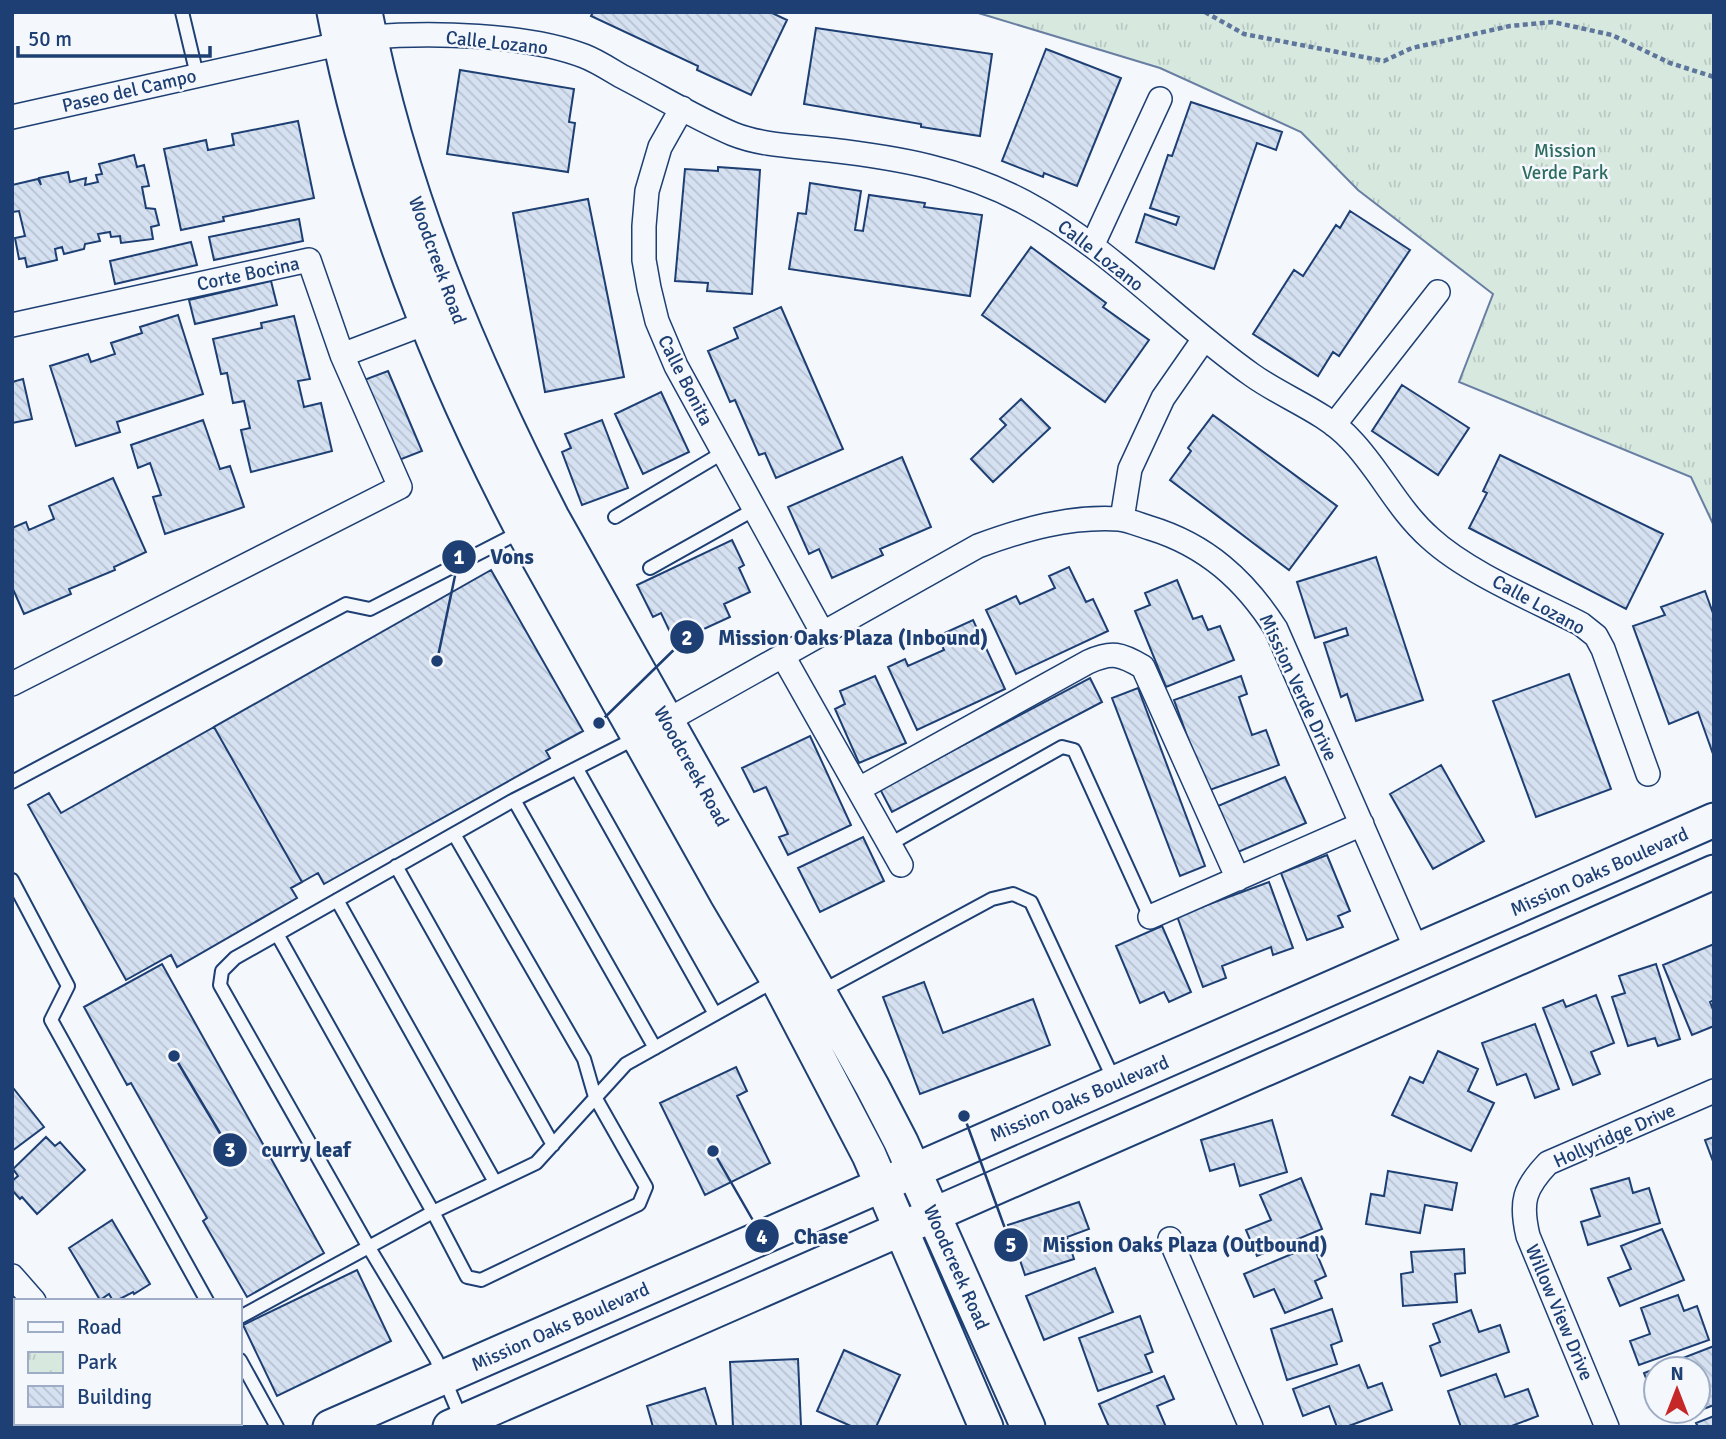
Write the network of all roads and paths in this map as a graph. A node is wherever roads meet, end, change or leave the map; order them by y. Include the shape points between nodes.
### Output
1 (182, 12) edge
2 (1205, 12) edge
3 (352, 26) edge
4 (197, 75) junction
5 (1714, 77) edge
6 (1160, 99) dead end
7 (682, 108) junction
8 (12, 117) edge
9 (1093, 244) junction
10 (1438, 292) dead end
11 (441, 318) junction
12 (12, 325) edge
13 (1204, 339) junction
14 (342, 355) junction
15 (1334, 425) junction
16 (724, 452) junction
17 (755, 509) junction
18 (615, 516) dead end
19 (1122, 519) junction
20 (523, 531) junction
21 (650, 568) dead end
22 (822, 632) junction
23 (783, 656) junction
24 (12, 684) edge
25 (653, 729) junction
26 (577, 769) junction
27 (1648, 774) dead end
28 (12, 782) edge
29 (859, 789) junction
30 (514, 800) junction
31 (1714, 820) edge
32 (1362, 824) junction
33 (454, 834) junction
34 (890, 844) junction
35 (901, 865) dead end
36 (396, 866) junction
37 (1714, 872) edge
38 (1237, 879) junction
39 (12, 880) edge
40 (337, 900) junction
41 (1150, 916) joint
42 (277, 934) junction
43 (1417, 951) junction
44 (777, 979) junction
45 (820, 992) junction
46 (715, 1014) junction
47 (655, 1048) junction
48 (1115, 1083) junction
49 (1714, 1091) edge
50 (595, 1097) junction
51 (553, 1144) junction
52 (914, 1171) junction
53 (495, 1182) junction
54 (883, 1184) junction
55 (1527, 1194) joint
56 (433, 1212) junction
57 (934, 1216) junction
58 (903, 1230) junction
59 (1170, 1239) dead end
60 (368, 1245) junction
61 (12, 1276) edge
62 (32, 1299) edge
63 (206, 1299) edge
64 (242, 1316) edge
65 (242, 1364) edge
66 (444, 1377) junction
67 (456, 1424) edge
68 (277, 1427) edge
69 (330, 1427) edge
70 (986, 1427) edge
71 (1028, 1427) edge
72 (1251, 1427) edge
73 (1607, 1427) edge

1 - 4 lane
2 - 5 path via 1244,33 1384,61 1412,48 1510,26 1553,22 1612,35 1670,63
3 - 4 street, Paseo del Campo
3 - 7 street, Calle Lozano via 544,44 586,57
3 - 11 main road, Woodcreek Road via 358,115 391,228
4 - 8 street, Paseo del Campo
6 - 9 street
7 - 9 street, Calle Lozano via 735,135 884,157 980,181
7 - 16 street, Calle Bonita via 660,147 647,191 645,260 657,321 676,366
9 - 13 street, Calle Lozano
10 - 15 street
11 - 14 street
11 - 20 main road, Woodcreek Road via 492,472
11 - 25 main road, Woodcreek Road via 528,469
12 - 14 street, Corte Bocina via 309,260
13 - 15 street, Calle Lozano via 1255,377
13 - 19 street via 1163,398 1130,469
14 - 24 street via 400,486
15 - 27 street, Calle Lozano via 1352,440 1409,516 1454,558 1596,636
16 - 17 street, Calle Bonita
16 - 18 lane
17 - 21 lane
17 - 22 street, Calle Bonita
19 - 22 street, Mission Verde Drive via 1064,521 978,546
19 - 32 street, Mission Verde Drive via 1198,549 1231,572 1264,609
20 - 25 main road, Woodcreek Road
20 - 28 lane via 370,609 346,604
22 - 23 street, Mission Verde Drive
23 - 25 street, Mission Verde Drive
23 - 29 street
25 - 26 lane
25 - 44 main road, Woodcreek Road via 726,893
25 - 45 main road, Woodcreek Road
26 - 30 lane
26 - 46 lane
29 - 34 street
29 - 38 street via 1088,662 1105,654 1125,656 1143,667
30 - 33 lane
30 - 47 lane
31 - 43 main road, Mission Oaks Boulevard
32 - 38 street
32 - 43 street, Mission Verde Drive
33 - 36 lane
33 - 50 lane via 584,1059
34 - 35 street
34 - 41 lane via 1062,747 1074,750
36 - 40 lane
36 - 51 lane
37 - 57 main road
38 - 41 street
39 - 63 lane via 68,986 51,1020
40 - 42 lane
40 - 53 lane
42 - 56 lane
42 - 60 lane via 235,958 222,971 220,985
43 - 48 main road, Mission Oaks Boulevard
44 - 46 lane
44 - 54 main road, Woodcreek Road
45 - 48 lane via 992,899 1013,894 1031,902
45 - 52 main road, Woodcreek Road
46 - 47 lane
47 - 50 lane via 626,1064
48 - 52 main road, Mission Oaks Boulevard
49 - 55 street, Hollyridge Drive via 1548,1163
50 - 51 lane
50 - 56 lane via 646,1187 639,1205 481,1280 467,1277
51 - 53 lane via 536,1163
52 - 54 main road, Mission Oaks Boulevard
52 - 57 main road, Woodcreek Road
53 - 56 lane
54 - 58 main road, Woodcreek Road
54 - 66 main road, Mission Oaks Boulevard
55 - 73 street, Willow View Drive via 1523,1213 1528,1236
56 - 60 lane
57 - 58 main road
57 - 71 main road, Woodcreek Road
58 - 67 main road
58 - 70 main road, Woodcreek Road
59 - 72 street
60 - 64 lane
60 - 66 lane
61 - 62 street
65 - 68 lane
66 - 67 lane
66 - 69 main road, Mission Oaks Boulevard

